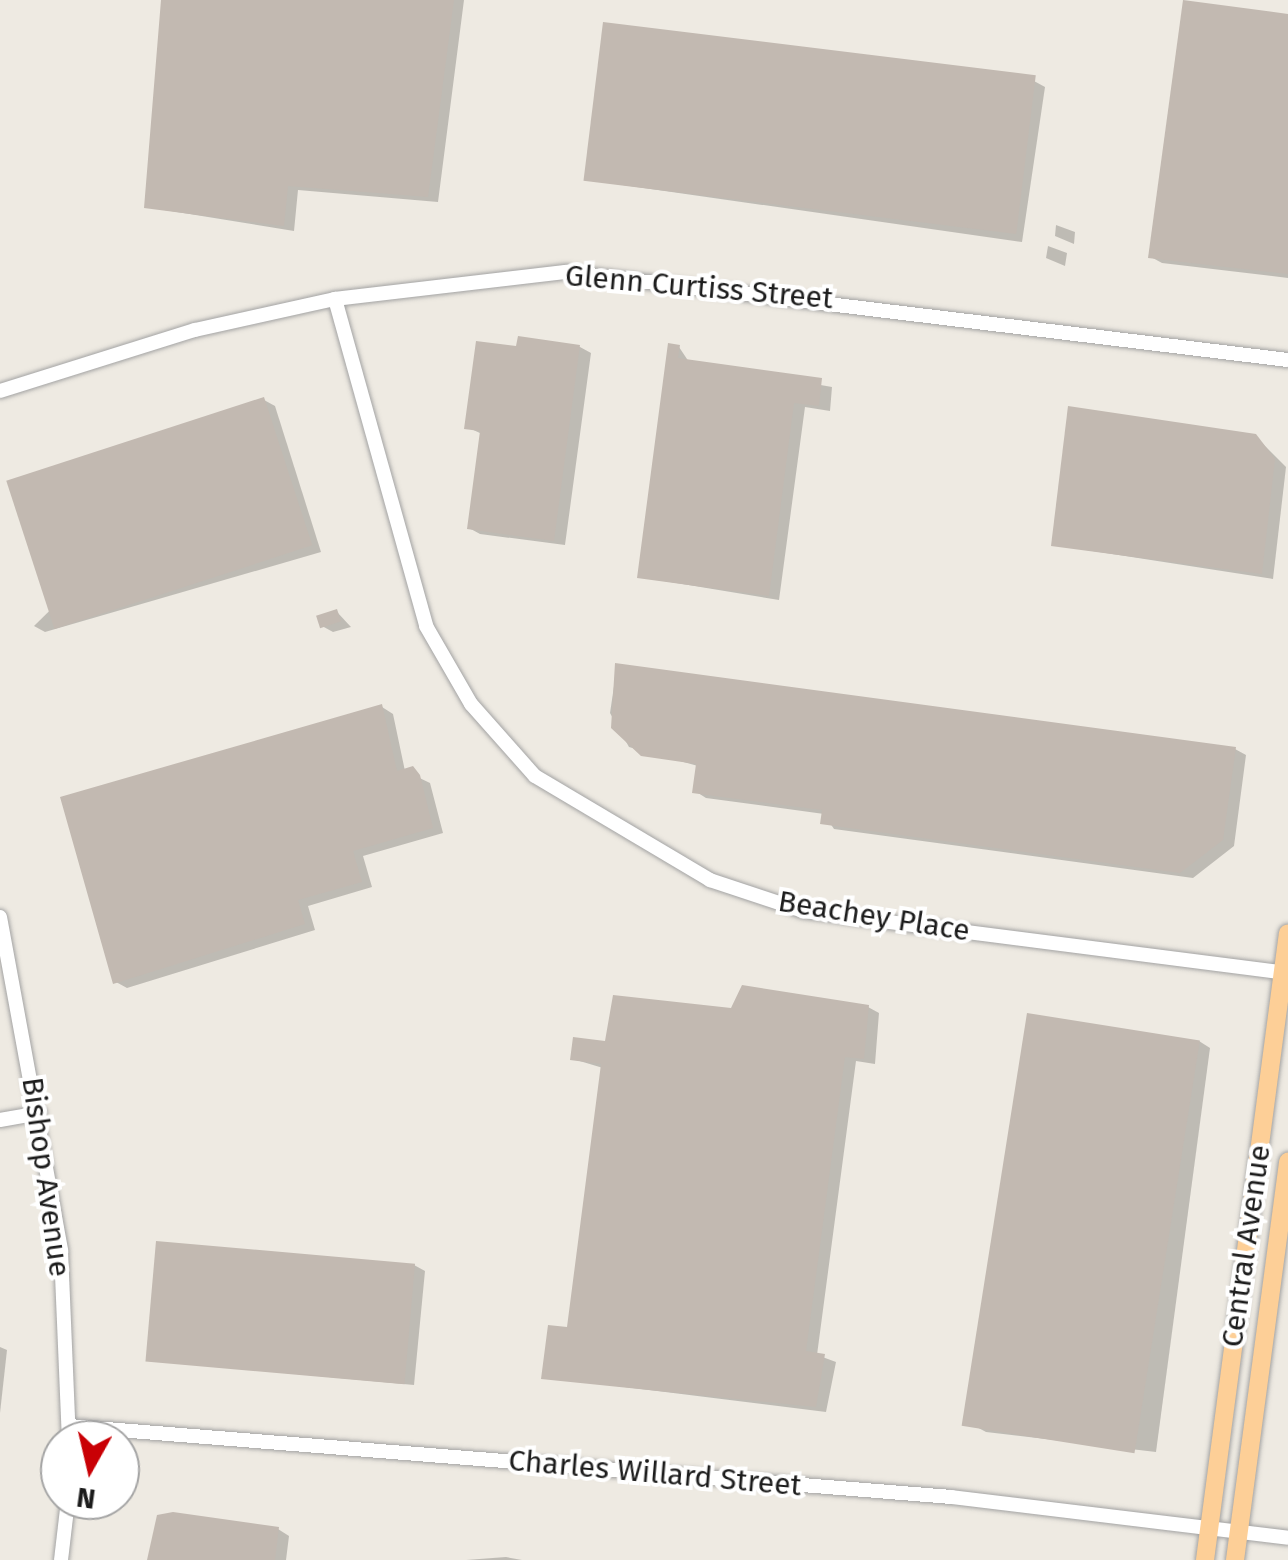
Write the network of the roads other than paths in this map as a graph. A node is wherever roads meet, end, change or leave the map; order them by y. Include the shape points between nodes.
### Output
1 (335, 300) junction
2 (1288, 360) edge
3 (0, 391) edge
4 (0, 917) edge
5 (1288, 933) edge
6 (1285, 973) edge
7 (39, 1114) junction
8 (0, 1120) edge
9 (1288, 1162) edge
10 (1245, 1252) junction
11 (1275, 1257) junction
12 (68, 1420) edge
13 (140, 1438) edge
14 (66, 1520) edge
15 (1209, 1528) junction
16 (1239, 1532) junction
17 (1288, 1538) edge
18 (61, 1560) edge
19 (1204, 1560) edge
20 (1235, 1560) edge

1 - 2 street, Glenn Curtiss Street via 520,274 652,278
1 - 3 street, Glenn Curtiss Street via 195,330
1 - 6 street, Beachey Place via 426,626 472,704 535,776 710,880 803,911
4 - 7 street, Bishop Avenue
5 - 6 main road, Central Avenue
6 - 10 main road, Central Avenue
7 - 8 street
7 - 12 street, Bishop Avenue via 61,1251
9 - 11 main road, Central Avenue
10 - 11 main road
10 - 15 main road, Central Avenue
11 - 16 main road, Central Avenue
13 - 15 street, Charles Willard Street via 951,1497
14 - 18 street
15 - 16 street, Charles Willard Street
15 - 19 main road, Central Avenue
16 - 17 street, Charles Willard Street
16 - 20 main road, Central Avenue

